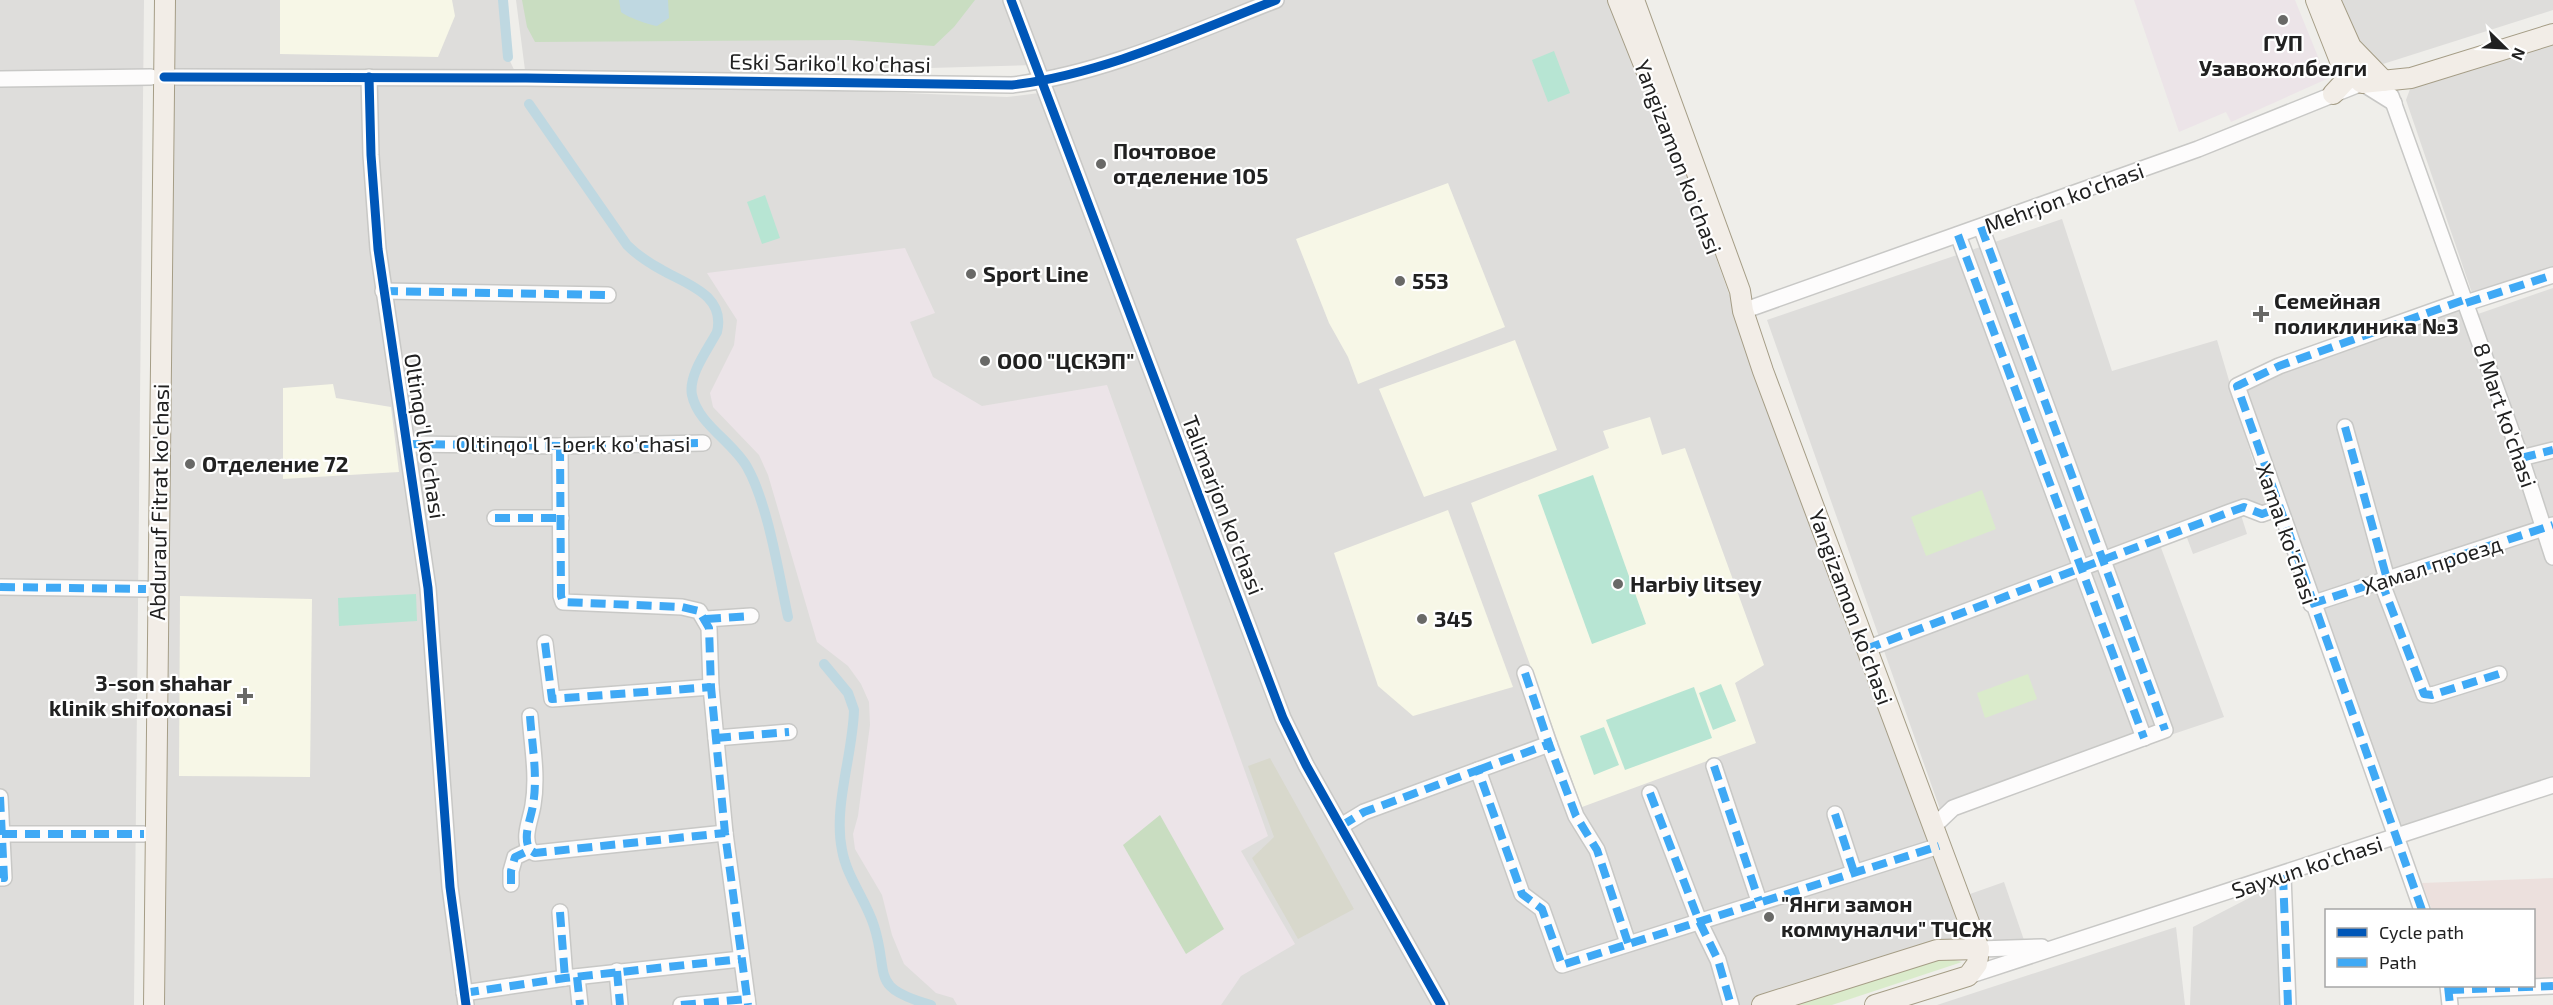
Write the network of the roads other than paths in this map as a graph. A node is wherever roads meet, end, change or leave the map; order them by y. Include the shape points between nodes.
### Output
1 (152, 0) edge
2 (165, 0) edge
3 (1011, 0) edge
4 (1276, 0) edge
5 (1618, 0) edge
6 (1634, 0) edge
7 (2316, 0) edge
8 (2330, 0) edge
9 (2553, 25) edge
10 (2553, 34) edge
11 (2342, 66) junction
12 (158, 77) junction
13 (369, 77) junction
14 (2411, 78) junction
15 (0, 79) edge
16 (1043, 81) junction
17 (2384, 81) junction
18 (2362, 83) junction
19 (2333, 94) junction
20 (2394, 104) junction
21 (1982, 227) junction
22 (1958, 235) junction
23 (2553, 275) edge
24 (383, 291) junction
25 (608, 295) dead end
26 (2465, 301) junction
27 (1743, 311) junction
28 (2345, 427) dead end
29 (703, 443) dead end
30 (407, 444) junction
31 (560, 446) junction
32 (2553, 450) edge
33 (2521, 458) junction
34 (2279, 508) junction
35 (495, 518) dead end
36 (561, 518) junction
37 (2548, 527) edge
38 (2553, 557) edge
39 (2103, 559) junction
40 (2082, 567) junction
41 (2384, 580) junction
42 (0, 587) edge
43 (152, 589) junction
44 (2312, 604) junction
45 (751, 616) dead end
46 (706, 619) junction
47 (545, 643) dead end
48 (1866, 649) junction
49 (1525, 673) dead end
50 (2499, 674) dead end
51 (711, 687) junction
52 (530, 716) dead end
53 (789, 732) dead end
54 (716, 738) junction
55 (2144, 738) junction
56 (1549, 744) junction
57 (1714, 766) dead end
58 (1478, 770) junction
59 (2553, 785) edge
60 (1650, 794) dead end
61 (0, 797) edge
62 (1835, 814) dead end
63 (1341, 826) junction
64 (725, 833) junction
65 (2, 834) junction
66 (150, 834) junction
67 (1936, 837) junction
68 (2396, 837) junction
69 (530, 850) junction
70 (1854, 872) junction
71 (2283, 875) junction
72 (0, 878) edge
73 (511, 884) dead end
74 (1759, 901) junction
75 (1962, 902) junction
76 (2422, 909) edge
77 (560, 912) dead end
78 (1699, 921) junction
79 (1628, 943) junction
80 (2060, 946) junction
81 (1979, 949) junction
82 (1937, 950) junction
83 (741, 959) junction
84 (617, 971) junction
85 (1968, 976) junction
86 (571, 977) junction
87 (2553, 986) edge
88 (2449, 993) edge
89 (465, 999) edge
90 (747, 1002) edge
91 (142, 1005) edge
92 (154, 1005) edge
93 (580, 1005) edge
94 (620, 1005) edge
95 (681, 1005) edge
96 (1441, 1005) edge
97 (1731, 1005) edge
98 (1762, 1005) edge
99 (1875, 1005) edge
100 (2288, 1005) edge

1 - 12 main road, Abdurauf Fitrat ko'chasi
2 - 12 main road, Abdurauf Fitrat ko'chasi
3 - 16 street, Talimarjon ko'chasi
4 - 16 street, Eski Sariko'l ko'chasi via 1138,52
5 - 27 main road, Yangizamon ko'chasi via 1729,294
6 - 27 main road, Yangizamon ko'chasi via 1740,291
7 - 11 main road
8 - 17 main road, 8 Mart ko'chasi via 2351,47
9 - 17 main road, Mehrjon ko'chasi via 2400,72
10 - 14 main road, Mehrjon ko'chasi
11 - 18 main road
11 - 19 main road via 2345,81
12 - 13 street
12 - 15 street
12 - 43 main road, Abdurauf Fitrat ko'chasi
13 - 16 street, Eski Sariko'l ko'chasi via 1012,86
13 - 24 street, Oltinqo'l ko'chasi via 371,155
14 - 17 main road, Mehrjon ko'chasi
14 - 20 street via 2399,88
16 - 63 street, Talimarjon ko'chasi via 1283,718
17 - 18 main road, Mehrjon ko'chasi
17 - 20 street, 8 Mart ko'chasi
18 - 19 street, Mehrjon ko'chasi
18 - 20 street
19 - 21 street, Mehrjon ko'chasi via 2198,149
20 - 26 street, 8 Mart ko'chasi
21 - 22 street, Mehrjon ko'chasi
21 - 39 street
22 - 27 street, Mehrjon ko'chasi
22 - 40 street
23 - 26 street
24 - 25 street
24 - 30 street, Oltinqo'l ko'chasi
26 - 33 street, 8 Mart ko'chasi
26 - 34 street, Xamal ko'chasi via 2238,384
27 - 48 main road, Yangizamon ko'chasi
28 - 41 street
29 - 31 street, Oltinqo'l 1-berk ko'chasi
30 - 31 street, Oltinqo'l 1-berk ko'chasi
30 - 89 street, Oltinqo'l ko'chasi via 428,588 450,887
31 - 36 street
32 - 33 street
33 - 37 street, 8 Mart ko'chasi
34 - 39 street via 2258,514 2244,507
34 - 44 street, Xamal ko'chasi
35 - 36 street
36 - 46 street via 563,602 682,607 699,610
37 - 38 street, 8 Mart ko'chasi
37 - 41 street, Хамал проезд
39 - 40 street
39 - 55 street via 2165,730
40 - 48 street
40 - 55 street
41 - 44 street, Хамал проезд
41 - 50 street via 2424,694 2432,695
42 - 43 street
43 - 66 main road, Abdurauf Fitrat ko'chasi
44 - 68 street, Xamal ko'chasi
45 - 46 street
46 - 51 street
47 - 51 street via 552,699
48 - 67 main road, Yangizamon ko'chasi
49 - 56 street
51 - 54 street
52 - 69 street via 535,771 534,805 528,826
53 - 54 street
54 - 64 street
55 - 67 street via 1953,808
56 - 58 street
56 - 79 street via 1576,816 1597,850
57 - 74 street
58 - 63 street via 1364,812
58 - 79 street via 1522,894 1542,909 1562,965
59 - 68 street, Sayxun ko'chasi
60 - 78 street
61 - 65 street
62 - 70 street
63 - 96 street, Talimarjon ko'chasi
64 - 69 street via 535,853
64 - 83 street
65 - 66 street
65 - 72 street via 4,878
66 - 91 main road, Abdurauf Fitrat ko'chasi
66 - 92 main road, Abdurauf Fitrat ko'chasi
67 - 70 street
67 - 75 main road, Yangizamon ko'chasi
68 - 71 street, Sayxun ko'chasi
68 - 76 street, Xamal ko'chasi
69 - 73 street via 515,857
70 - 74 street
71 - 80 street, Sayxun ko'chasi
71 - 100 street
74 - 78 street
75 - 81 main road, Yangizamon ko'chasi
75 - 82 main road, Yangizamon ko'chasi via 1960,932
77 - 86 street
78 - 79 street
78 - 97 street via 1718,960
80 - 81 street, Sayxun ko'chasi
80 - 85 street, Sayxun ko'chasi
81 - 82 main road, Sayxun ko'chasi
81 - 85 main road via 1977,964
82 - 98 main road, Sayxun ko'chasi
83 - 84 street
83 - 90 street
84 - 86 street
84 - 94 street
85 - 99 main road, Sayxun ko'chasi
86 - 89 street
86 - 93 street
87 - 88 street
90 - 95 street

